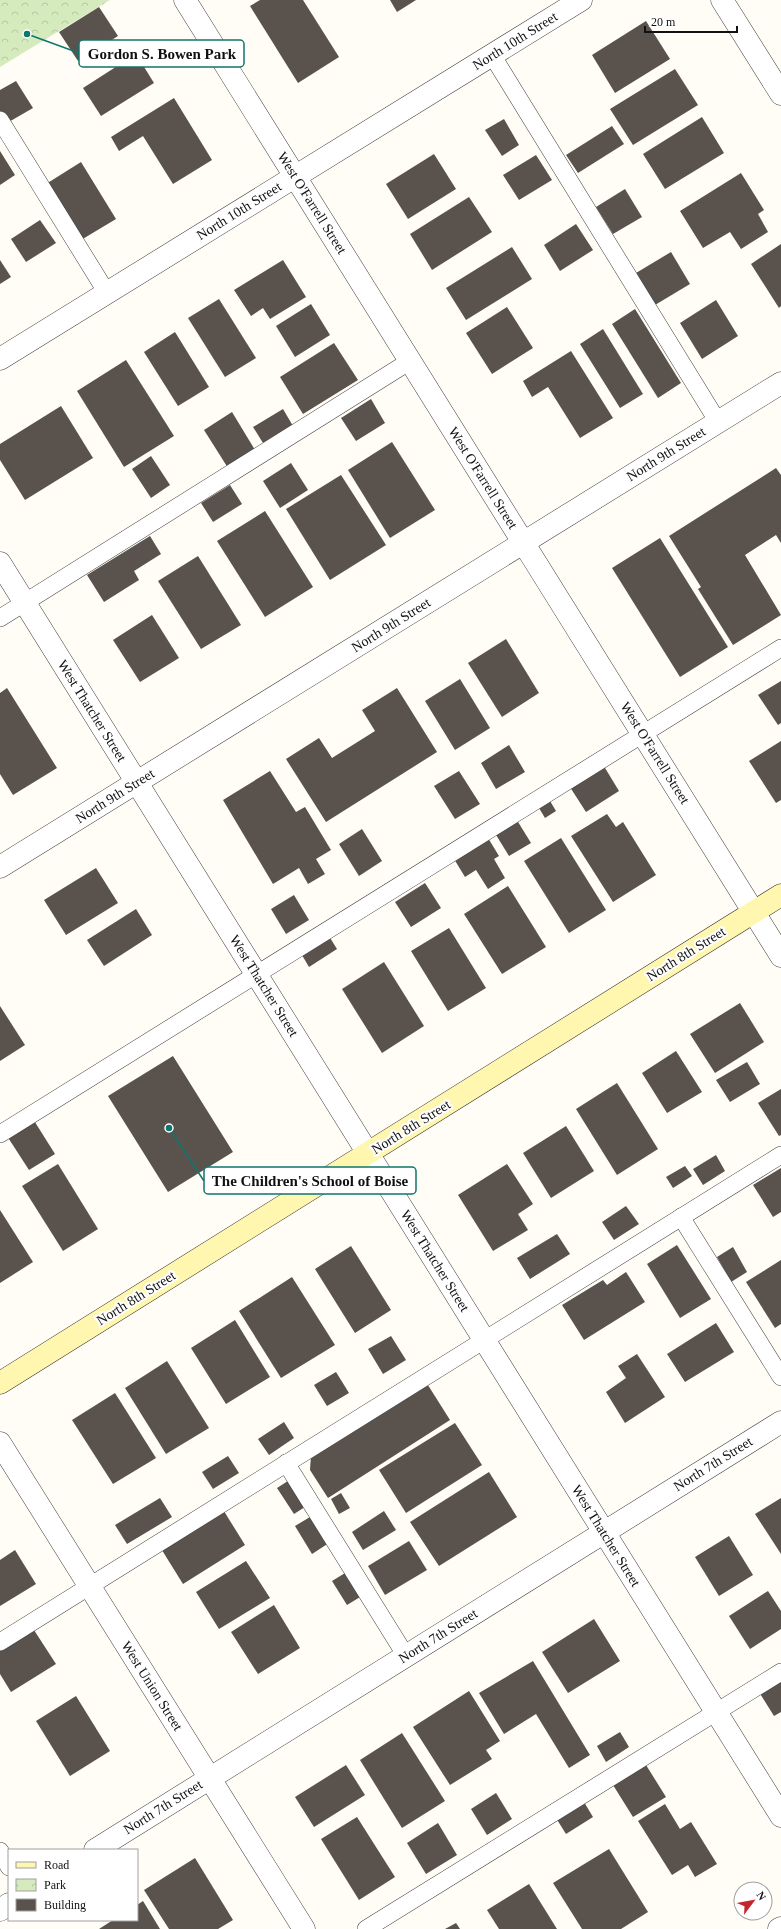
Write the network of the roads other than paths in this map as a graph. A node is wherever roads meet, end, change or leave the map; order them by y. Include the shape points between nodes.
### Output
1 (185, 0) edge
2 (581, 0) edge
3 (722, 0) edge
4 (492, 55) junction
5 (781, 94) edge
6 (0, 120) edge
7 (295, 176) junction
8 (107, 293) junction
9 (0, 359) edge
10 (410, 361) junction
11 (781, 383) edge
12 (718, 422) junction
13 (523, 542) junction
14 (0, 563) edge
15 (24, 602) junction
16 (0, 618) edge
17 (781, 648) edge
18 (643, 734) junction
19 (137, 782) junction
20 (0, 867) edge
21 (781, 895) edge
22 (753, 912) junction
23 (781, 956) edge
24 (256, 974) junction
25 (0, 1134) edge
26 (368, 1154) junction
27 (781, 1155) edge
28 (681, 1217) junction
29 (484, 1340) junction
30 (781, 1377) edge
31 (0, 1383) edge
32 (781, 1422) edge
33 (0, 1443) edge
34 (286, 1463) junction
35 (604, 1532) junction
36 (90, 1586) junction
37 (0, 1642) edge
38 (406, 1656) junction
39 (781, 1672) edge
40 (716, 1712) junction
41 (210, 1778) junction
42 (781, 1816) edge
43 (97, 1849) edge
44 (0, 1851) edge
45 (8, 1864) edge
46 (304, 1929) edge
47 (366, 1929) edge

1 - 7 street, West O'Farrell Street
2 - 4 street, North 10th Street
3 - 5 street
4 - 7 street, North 10th Street
4 - 12 lane
6 - 8 lane
7 - 8 street, North 10th Street
7 - 10 street, West O'Farrell Street
8 - 9 street, North 10th Street
10 - 13 street, West O'Farrell Street
10 - 15 lane
11 - 12 street, North 9th Street
12 - 13 street, North 9th Street
13 - 18 street, West O'Farrell Street
13 - 19 street, North 9th Street
14 - 15 street, West Thatcher Street
15 - 16 lane
15 - 19 street, West Thatcher Street
17 - 18 lane
18 - 22 street, West O'Farrell Street
18 - 24 lane
19 - 20 street, North 9th Street
19 - 24 street, West Thatcher Street
21 - 22 street, North 8th Street
22 - 23 street, West O'Farrell Street
22 - 26 street, North 8th Street
24 - 25 lane
24 - 26 street, West Thatcher Street
26 - 29 street, West Thatcher Street
26 - 31 street, North 8th Street
27 - 28 lane
28 - 29 lane
28 - 30 lane
29 - 34 lane
29 - 35 street, West Thatcher Street
32 - 35 street, North 7th Street
33 - 36 street, West Union Street
34 - 36 lane
34 - 38 lane
35 - 38 street, North 7th Street
35 - 40 street, West Thatcher Street
36 - 37 lane
36 - 41 street, West Union Street
38 - 41 street, North 7th Street
39 - 40 lane
40 - 42 street, West Thatcher Street
40 - 47 lane
41 - 43 street, North 7th Street
41 - 46 street, West Union Street
44 - 45 lane

